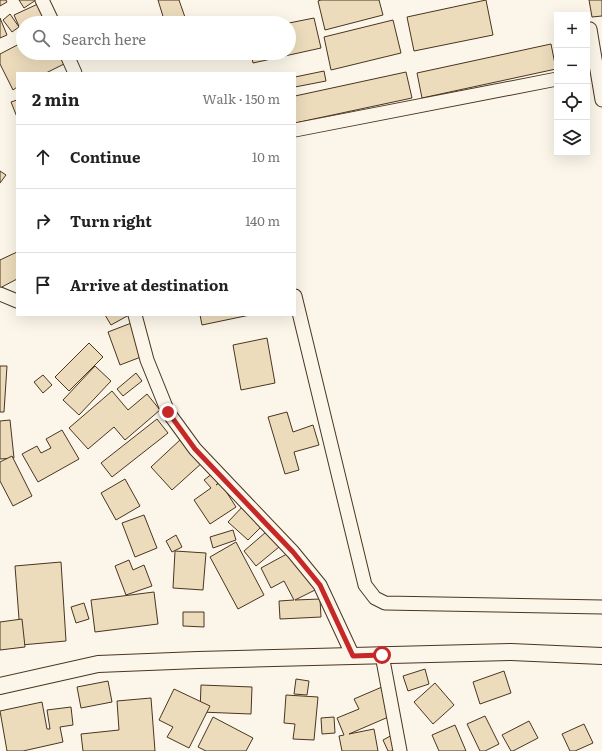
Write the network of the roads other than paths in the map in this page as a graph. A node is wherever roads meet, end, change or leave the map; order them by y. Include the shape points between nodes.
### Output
1 (42, 0) edge
2 (50, 16) edge
3 (590, 29) dead end
4 (69, 60) edge
5 (75, 72) edge
6 (592, 72) edge
7 (554, 80) edge
8 (602, 100) edge
9 (296, 130) edge
10 (0, 294) edge
11 (296, 300) edge
12 (16, 301) edge
13 (135, 316) edge
14 (602, 607) edge
15 (382, 655) junction
16 (353, 656) junction
17 (602, 656) edge
18 (0, 686) edge
19 (400, 751) edge

1 - 2 street
3 - 6 street
4 - 5 street
6 - 8 street
7 - 9 street
10 - 12 street
11 - 14 street via 365,585 375,598 385,603
13 - 16 street via 147,360 168,412 195,449 293,552 320,585
15 - 16 street
15 - 17 street via 511,652
15 - 19 street
16 - 18 street via 98,664

